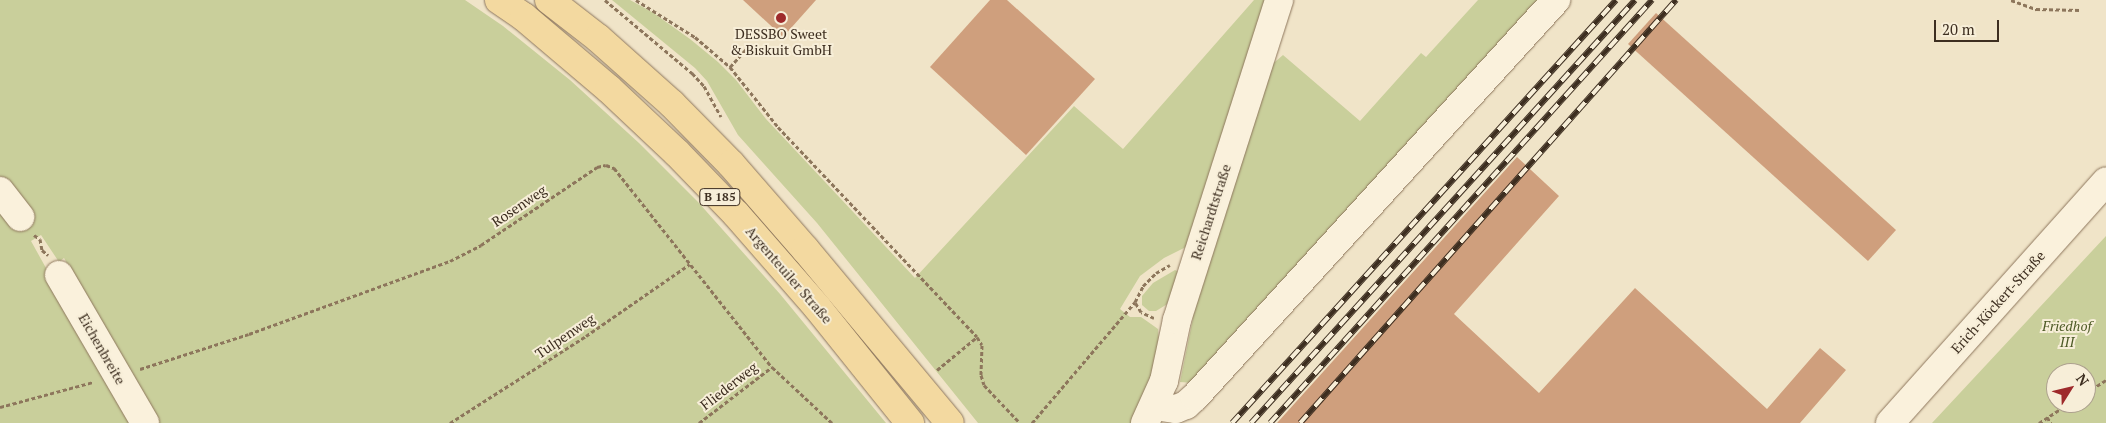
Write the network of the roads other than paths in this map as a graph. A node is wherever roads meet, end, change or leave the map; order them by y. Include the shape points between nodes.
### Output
1 (499, 0) edge
2 (549, 0) edge
3 (1279, 0) edge
4 (1556, 0) edge
5 (2106, 181) edge
6 (0, 191) edge
7 (20, 217) road end
8 (60, 275) road end
9 (1150, 414) edge
10 (944, 416) edge
11 (145, 423) edge
12 (910, 423) edge
13 (1890, 423) edge

1 - 12 main road, Argenteuiler Straße / B 185 via 524,17 609,89 677,153 736,214 817,307
2 - 10 main road, Argenteuiler Straße / B 185 via 598,38 672,104 732,164
3 - 9 street, Reichardtstraße via 1177,320 1164,381
4 - 9 street via 1195,397 1176,409
5 - 13 street, Erich-Köckert-Straße
6 - 7 street
8 - 11 street, Eichenbreite

